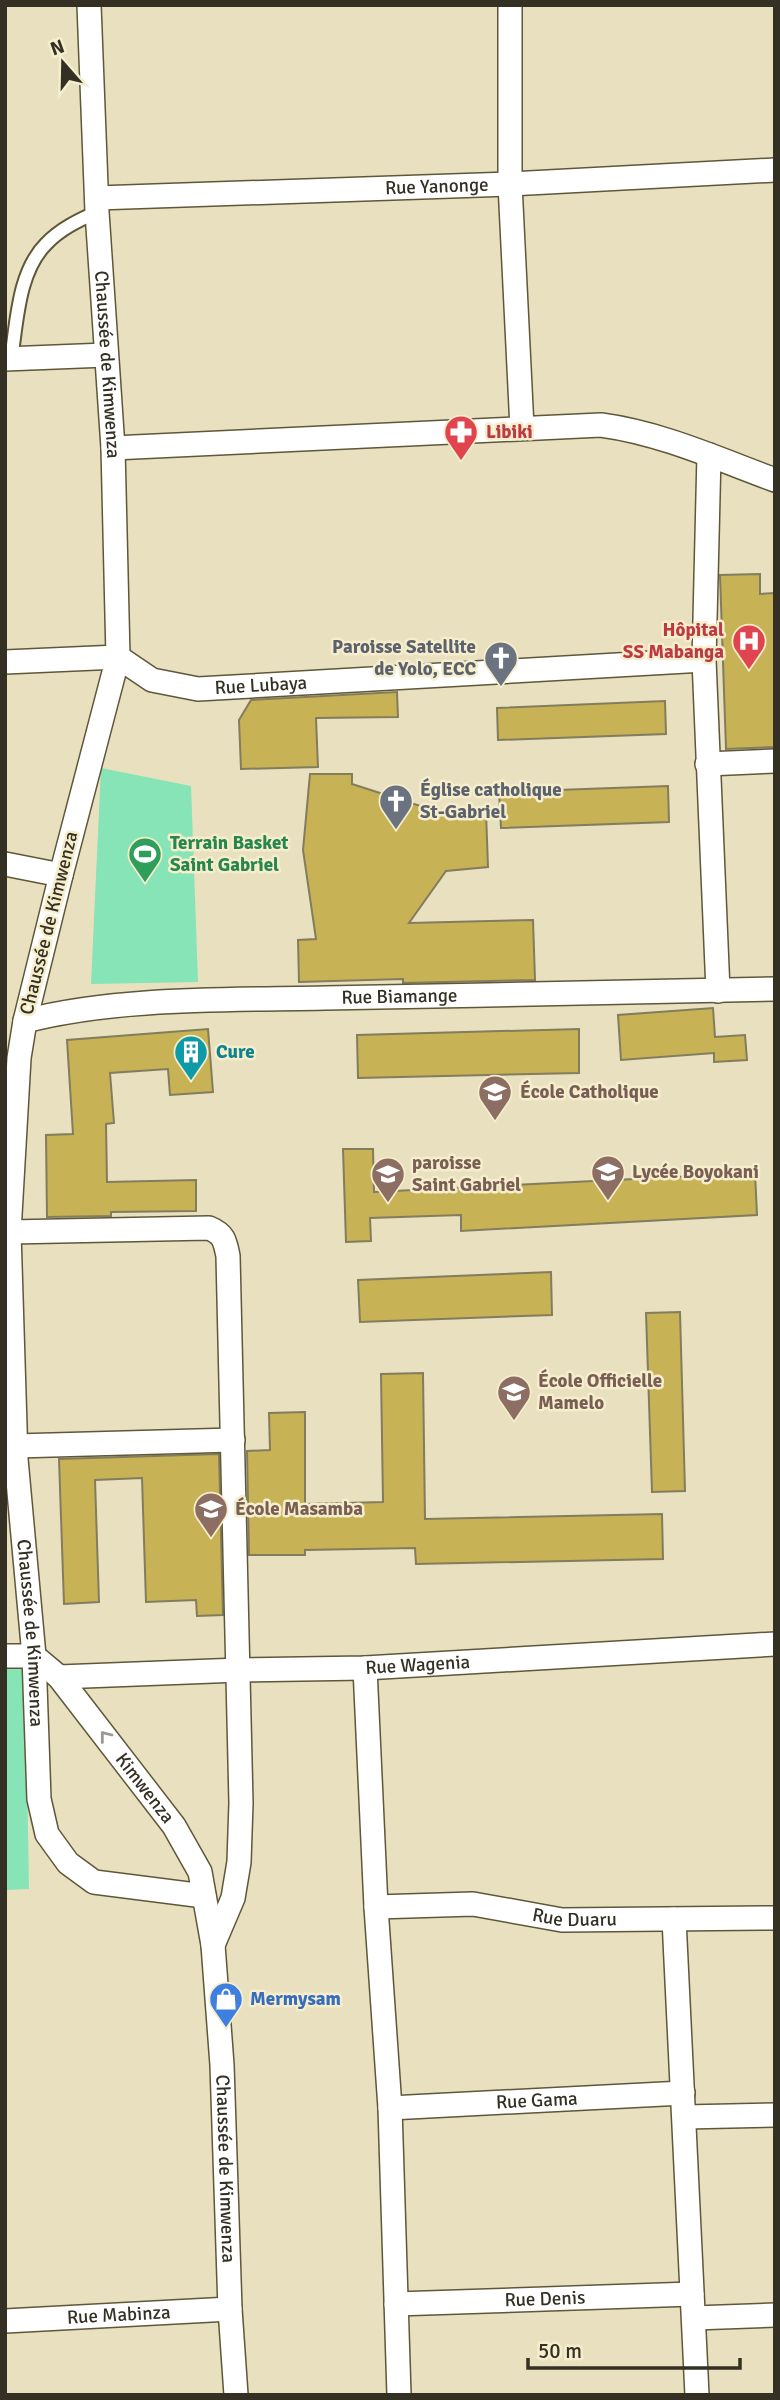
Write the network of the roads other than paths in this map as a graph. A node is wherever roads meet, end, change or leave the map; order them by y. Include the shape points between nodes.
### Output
1 (89, 5) edge
2 (510, 5) edge
3 (775, 170) edge
4 (510, 184) junction
5 (97, 205) junction
6 (106, 355) junction
7 (8, 359) edge
8 (522, 428) junction
9 (113, 448) junction
10 (709, 455) junction
11 (775, 480) edge
12 (118, 657) junction
13 (704, 660) junction
14 (5, 662) edge
15 (775, 761) edge
16 (707, 764) junction
17 (5, 864) edge
18 (61, 875) junction
19 (775, 989) edge
20 (718, 991) junction
21 (25, 1021) junction
22 (12, 1058) edge
23 (9, 1232) junction
24 (7, 1291) edge
25 (233, 1440) junction
26 (16, 1446) junction
27 (775, 1644) edge
28 (5, 1656) edge
29 (34, 1656) junction
30 (365, 1668) junction
31 (239, 1670) junction
32 (59, 1677) junction
33 (204, 1896) junction
34 (376, 1907) junction
35 (775, 1918) edge
36 (674, 1919) junction
37 (214, 1945) junction
38 (683, 2093) junction
39 (390, 2108) junction
40 (775, 2115) edge
41 (685, 2117) junction
42 (692, 2294) junction
43 (396, 2304) junction
44 (230, 2308) junction
45 (775, 2315) edge
46 (694, 2318) junction
47 (5, 2321) edge
48 (236, 2395) edge
49 (399, 2395) edge
50 (697, 2395) edge

1 - 5 street, Chaussée de Kimwenza
2 - 4 street
3 - 4 street, Rue Yanonge
4 - 5 street, Rue Yanonge
4 - 8 street
5 - 6 street, Chaussée de Kimwenza
5 - 7 lane via 45,245 28,272
6 - 7 street
6 - 9 street, Chaussée de Kimwenza
8 - 9 street
8 - 10 street via 601,425 630,429
9 - 12 street, Chaussée de Kimwenza
10 - 11 street
10 - 13 street
12 - 13 street, Rue Lubaya via 152,680 198,689
12 - 14 street
12 - 18 street, Chaussée de Kimwenza
13 - 16 street
15 - 16 street
16 - 20 street
17 - 18 street
18 - 21 street, Chaussée de Kimwenza
19 - 20 street, Rue Biamange
20 - 21 street, Rue Biamange via 214,1000 102,1007
21 - 22 street, Chaussée de Kimwenza
22 - 23 street, Chaussée de Kimwenza
23 - 24 street, Chaussée de Kimwenza
23 - 25 street via 209,1228 219,1233 228,1256
24 - 26 street, Chaussée de Kimwenza
25 - 26 street
25 - 31 street
26 - 29 street, Chaussée de Kimwenza
27 - 30 street, Rue Wagenia
28 - 29 street
29 - 32 street, Kimwenza
29 - 33 street, Chaussée de Kimwenza via 39,1799 54,1844 68,1863 94,1882
30 - 31 street, Rue Wagenia
30 - 34 street
31 - 32 street, Rue Wagenia
31 - 37 street via 239,1862 233,1898
33 -> 32 street, Kimwenza via 200,1872 174,1826
33 - 37 street, Kimwenza
34 - 36 street, Rue Duaru via 473,1904 562,1920
34 - 39 street
35 - 36 street, Rue Duaru
36 - 38 street
37 - 44 street, Chaussée de Kimwenza
38 - 39 street, Rue Gama
38 - 41 street
39 - 43 street
40 - 41 street
41 - 42 street
42 - 43 street, Rue Denis
42 - 46 street
43 - 49 street
44 - 47 street, Rue Mabinza
44 - 48 street, Chaussée de Kimwenza
45 - 46 street
46 - 50 street

